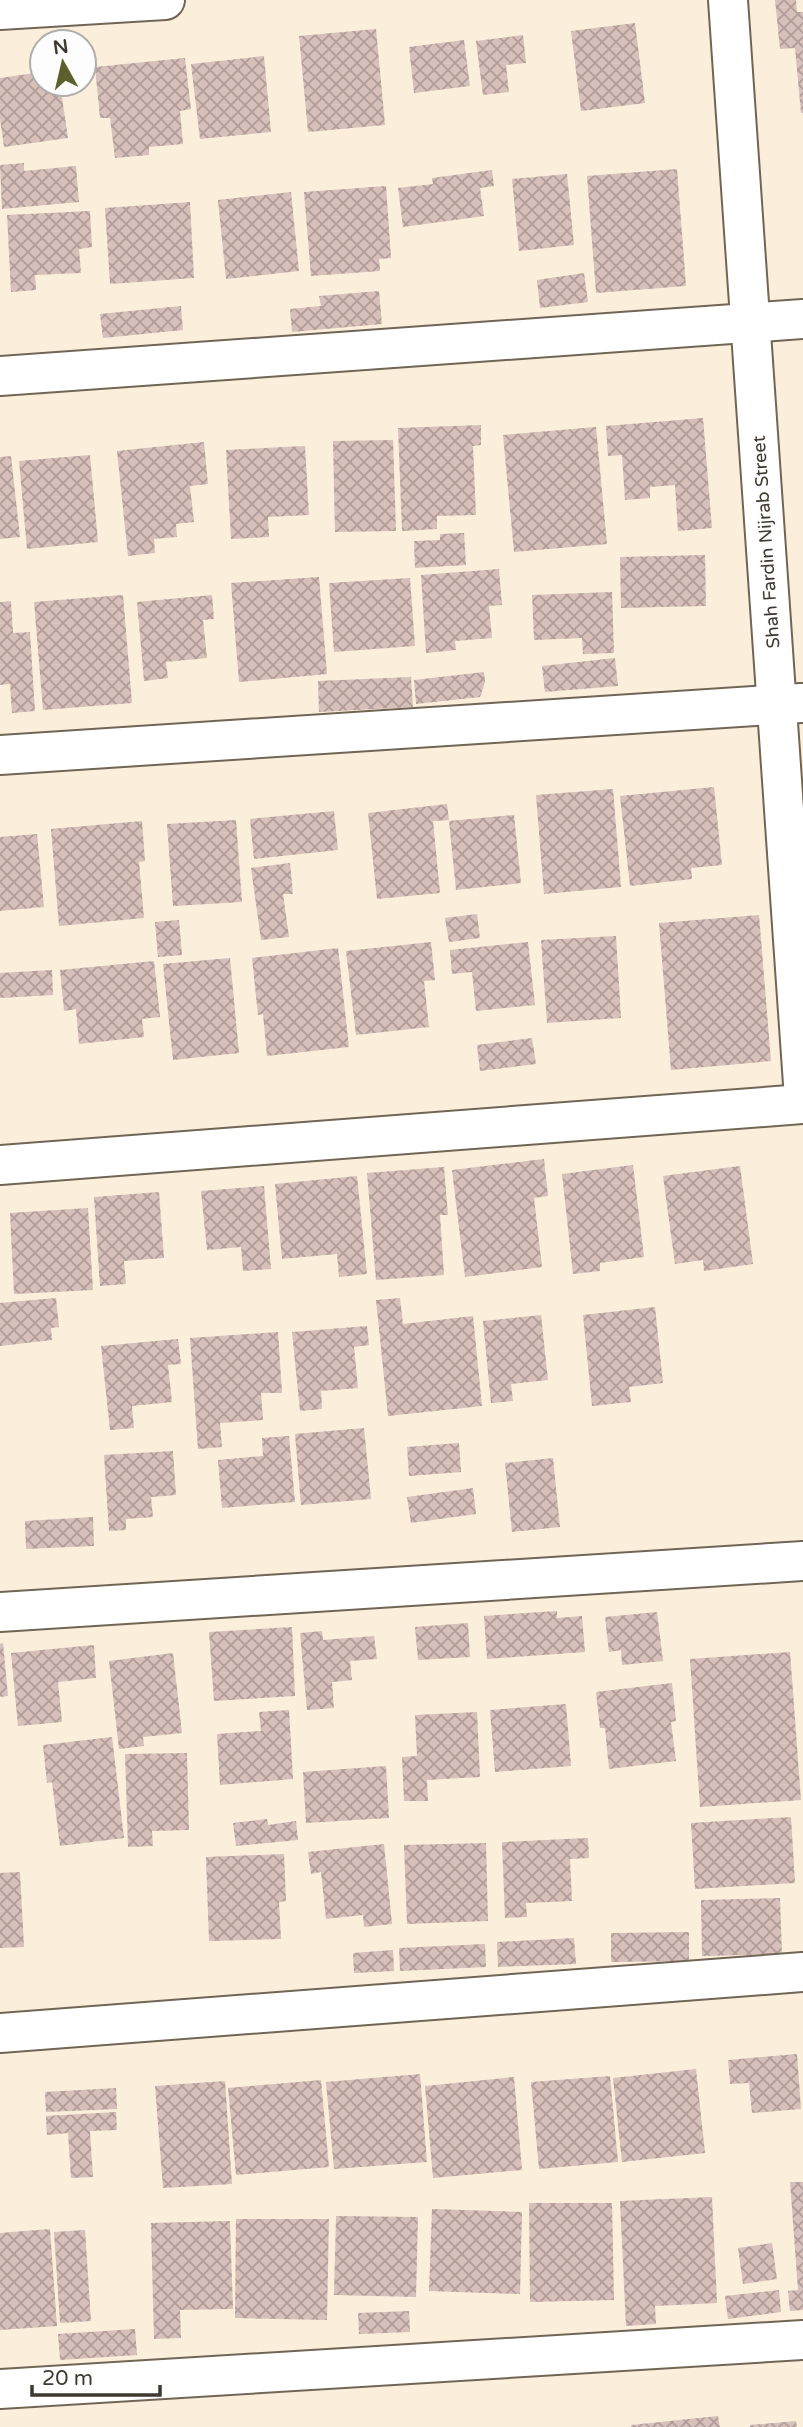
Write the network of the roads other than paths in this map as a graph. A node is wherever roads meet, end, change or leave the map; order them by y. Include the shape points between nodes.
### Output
1 (165, 0) edge
2 (729, 0) edge
3 (0, 10) edge
4 (803, 318) edge
5 (751, 322) junction
6 (0, 376) edge
7 (790, 703) edge
8 (0, 755) edge
9 (803, 1084) edge
10 (803, 1104) edge
11 (0, 1165) edge
12 (803, 1561) edge
13 (0, 1612) edge
14 (803, 1972) edge
15 (0, 2034) edge
16 (803, 2340) edge
17 (0, 2389) edge

1 - 3 street
2 - 5 street, Shah Fardin Nijrab Street
4 - 5 street
5 - 6 street
5 - 7 street, Shah Fardin Nijrab Street
7 - 8 street
7 - 9 street, Shah Fardin Nijrab Street
10 - 11 street
12 - 13 street
14 - 15 street
16 - 17 street

